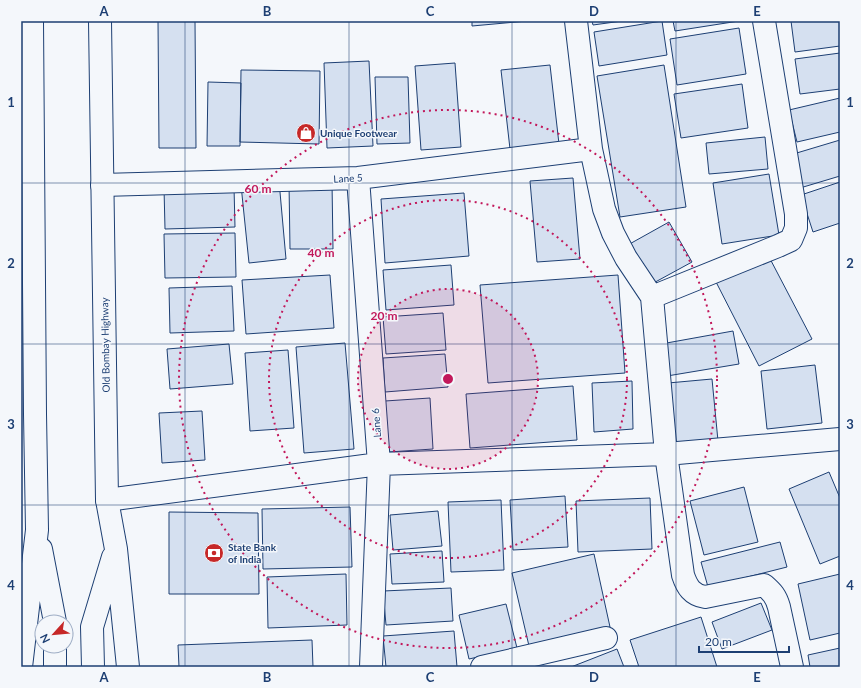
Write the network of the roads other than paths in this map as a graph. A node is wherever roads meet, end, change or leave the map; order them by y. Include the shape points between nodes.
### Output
1 (32, 21) edge
2 (100, 21) edge
3 (576, 21) edge
4 (764, 21) edge
5 (591, 149) junction
6 (358, 178) junction
7 (102, 184) junction
8 (652, 297) junction
9 (28, 414) edge
10 (840, 439) edge
11 (666, 454) junction
12 (379, 464) junction
13 (107, 500) junction
14 (37, 530) junction
15 (116, 549) junction
16 (55, 614) edge
17 (606, 638) dead end
18 (55, 654) edge
19 (21, 667) edge
20 (55, 667) edge
21 (93, 667) edge
22 (128, 667) edge
23 (371, 667) edge
24 (482, 667) edge
25 (792, 667) edge

1 - 9 street
2 - 7 street, Old Bombay Highway
3 - 5 street
4 - 8 street via 796,214 796,228 791,240
5 - 6 street, Lane 5
5 - 8 street via 604,209 613,233
6 - 7 street, Lane 5
6 - 12 street, Lane 6
7 - 13 street, Old Bombay Highway
8 - 11 street
9 - 14 street
10 - 11 street
11 - 12 street
11 - 25 street via 686,584 697,595 705,597 764,585 772,591 779,607
12 - 13 street
12 - 23 street, Lane 6
13 - 15 street, Old Bombay Highway
14 - 16 street
14 - 19 street
15 - 21 street via 92,626
15 - 22 street, Old Bombay Highway
17 - 24 street
18 - 20 street

